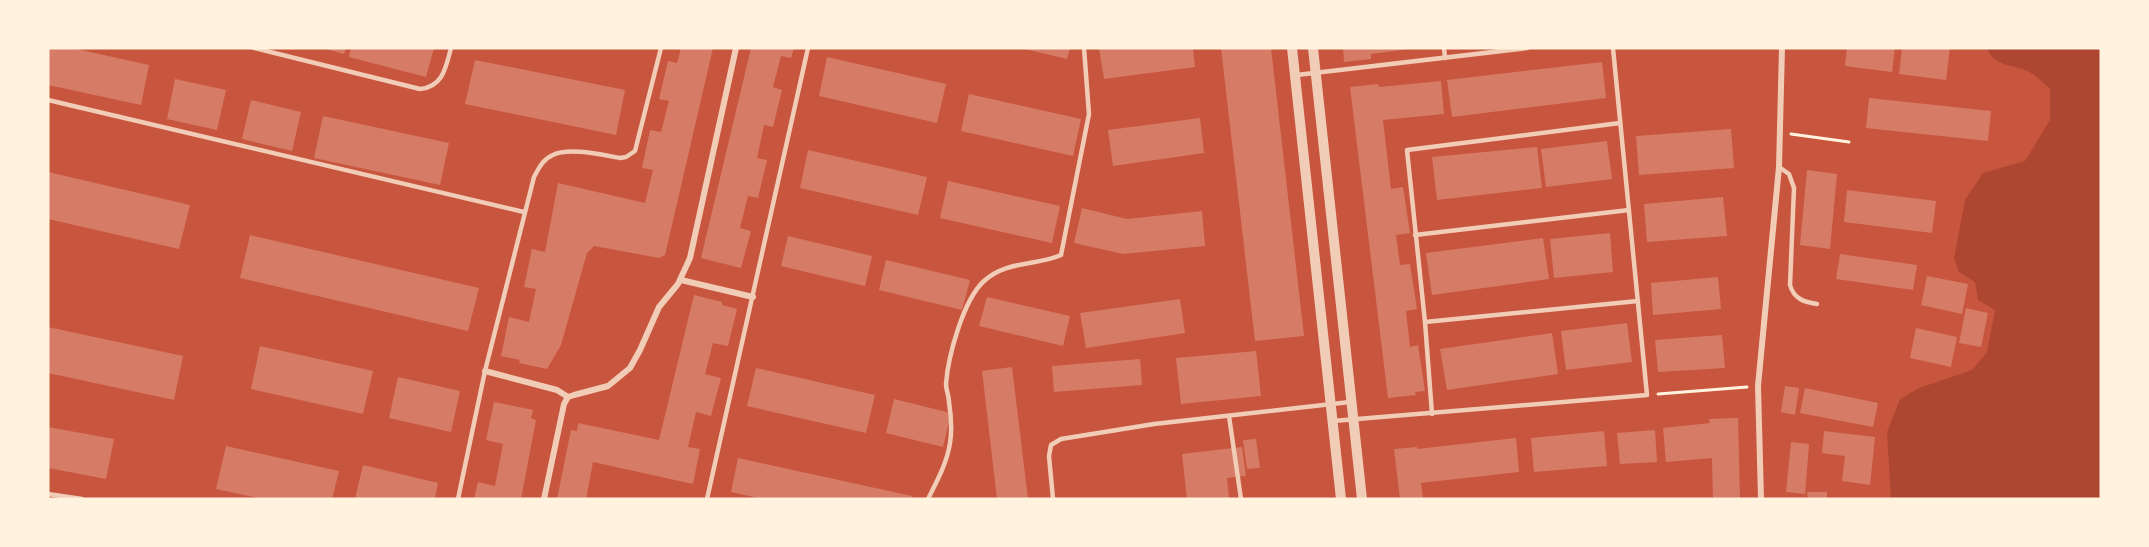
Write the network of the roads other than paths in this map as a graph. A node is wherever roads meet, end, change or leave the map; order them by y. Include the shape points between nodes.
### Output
1 (254, 48) edge
2 (451, 48) edge
3 (661, 48) edge
4 (736, 48) edge
5 (808, 48) edge
6 (1084, 48) edge
7 (1292, 48) edge
8 (1313, 48) edge
9 (1444, 48) edge
10 (1527, 48) edge
11 (1612, 48) edge
12 (1782, 48) edge
13 (1445, 58) junction
14 (1316, 73) junction
15 (1295, 75) junction
16 (48, 100) edge
17 (1620, 123) junction
18 (1779, 167) junction
19 (1629, 210) junction
20 (524, 212) junction
21 (1414, 235) junction
22 (681, 280) junction
23 (753, 297) junction
24 (1638, 302) junction
25 (1817, 304) dead end
26 (1425, 322) junction
27 (485, 371) junction
28 (568, 397) junction
29 (1351, 402) junction
30 (1331, 405) junction
31 (1432, 414) junction
32 (1229, 416) junction
33 (1353, 419) junction
34 (1333, 421) junction
35 (48, 494) edge
36 (82, 499) edge
37 (458, 499) edge
38 (544, 499) edge
39 (707, 499) edge
40 (928, 499) edge
41 (1053, 499) edge
42 (1241, 499) edge
43 (1341, 499) edge
44 (1362, 499) edge
45 (1761, 499) edge

1 - 2 lane via 420,89 439,81
3 - 20 lane via 635,151 620,158 568,151 553,155 534,177
4 - 22 street via 690,258
5 - 23 lane
6 - 40 lane via 1089,114 1061,255 1010,267 984,281 970,301 958,327 946,386 951,441
7 - 15 street
8 - 14 street
9 - 13 lane
10 - 13 lane
11 - 17 lane
12 - 18 street
13 - 14 lane
14 - 15 lane
14 - 29 street
15 - 30 street
16 - 20 lane
17 - 19 lane
17 - 21 lane via 1407,150
18 - 25 lane via 1790,174 1794,188 1790,285 1799,299
18 - 45 street via 1758,386
19 - 21 lane
19 - 24 lane
20 - 27 lane
21 - 26 lane
22 - 23 street
22 - 28 street via 659,307 635,362 622,377 608,386
23 - 39 lane
24 - 26 lane
24 - 31 lane via 1647,395
26 - 31 lane
27 - 28 street via 558,390
27 - 37 lane
28 - 38 street
29 - 30 lane
29 - 33 street
30 - 32 lane
30 - 34 street
31 - 33 lane
32 - 41 lane via 1061,439 1051,445 1049,456
32 - 42 lane
33 - 34 lane
33 - 44 street
34 - 43 street
35 - 36 lane

